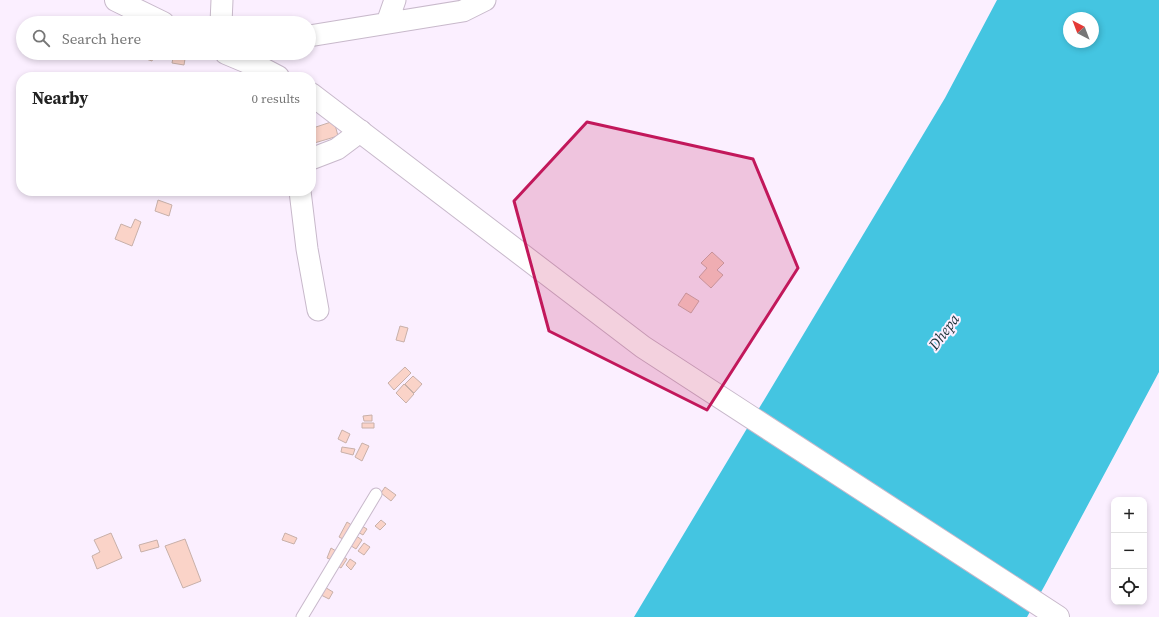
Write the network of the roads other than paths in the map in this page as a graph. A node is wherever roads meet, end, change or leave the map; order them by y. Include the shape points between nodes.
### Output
1 (116, 0) edge
2 (222, 0) edge
3 (395, 0) edge
4 (485, 0) edge
5 (149, 16) edge
6 (221, 16) edge
7 (387, 23) junction
8 (316, 35) edge
9 (243, 60) edge
10 (268, 72) edge
11 (316, 98) edge
12 (361, 131) junction
13 (316, 157) edge
14 (301, 196) edge
15 (318, 310) dead end
16 (376, 494) dead end
17 (302, 617) edge
18 (1058, 617) edge

1 - 5 street
2 - 6 street
3 - 7 street
4 - 7 street via 463,11
7 - 8 street
9 - 10 street
11 - 12 street
12 - 13 street via 337,148
12 - 18 street via 643,347
14 - 15 street
16 - 17 lane

